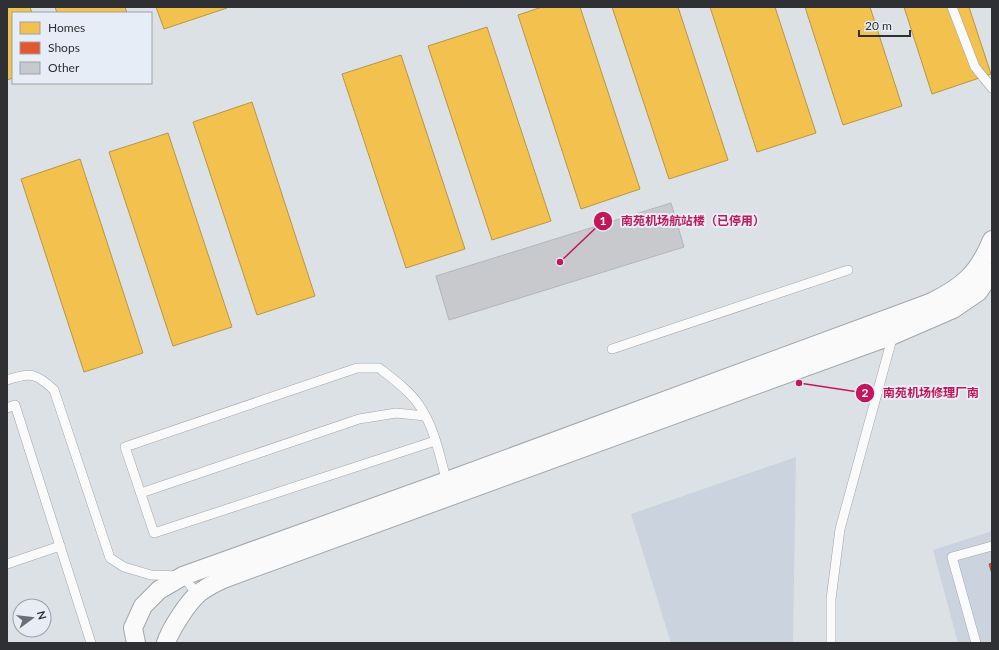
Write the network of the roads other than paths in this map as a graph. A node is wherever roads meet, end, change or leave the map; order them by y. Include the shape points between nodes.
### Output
1 (952, 7) edge
2 (992, 88) edge
3 (992, 240) edge
4 (848, 270) dead end
5 (992, 272) edge
6 (893, 335) junction
7 (612, 349) dead end
8 (7, 380) edge
9 (7, 408) edge
10 (425, 416) junction
11 (435, 441) junction
12 (449, 489) junction
13 (141, 493) junction
14 (60, 546) junction
15 (992, 546) edge
16 (7, 564) edge
17 (183, 576) junction
18 (197, 594) junction
19 (91, 643) edge
20 (136, 643) edge
21 (166, 643) edge
22 (831, 643) edge
23 (976, 643) edge

1 - 2 lane via 975,68
3 - 12 street via 977,268 965,283 930,303
4 - 7 lane
5 - 6 street via 978,292 953,309
6 - 12 street
6 - 22 lane via 840,529 831,599
8 - 17 lane via 23,375 40,378 54,390 110,558 124,567 151,575
9 - 14 lane via 15,406
10 - 11 lane
10 - 13 lane via 396,413 359,419
10 - 13 lane via 419,405 397,382 379,368 357,368 124,447
11 - 12 lane
11 - 13 lane via 154,533
12 - 17 street
12 - 18 street via 223,579
14 - 16 lane
14 - 19 lane
15 - 23 lane via 952,557
17 - 18 lane
17 - 20 street via 159,590 143,606 133,628
18 - 21 street via 181,615

